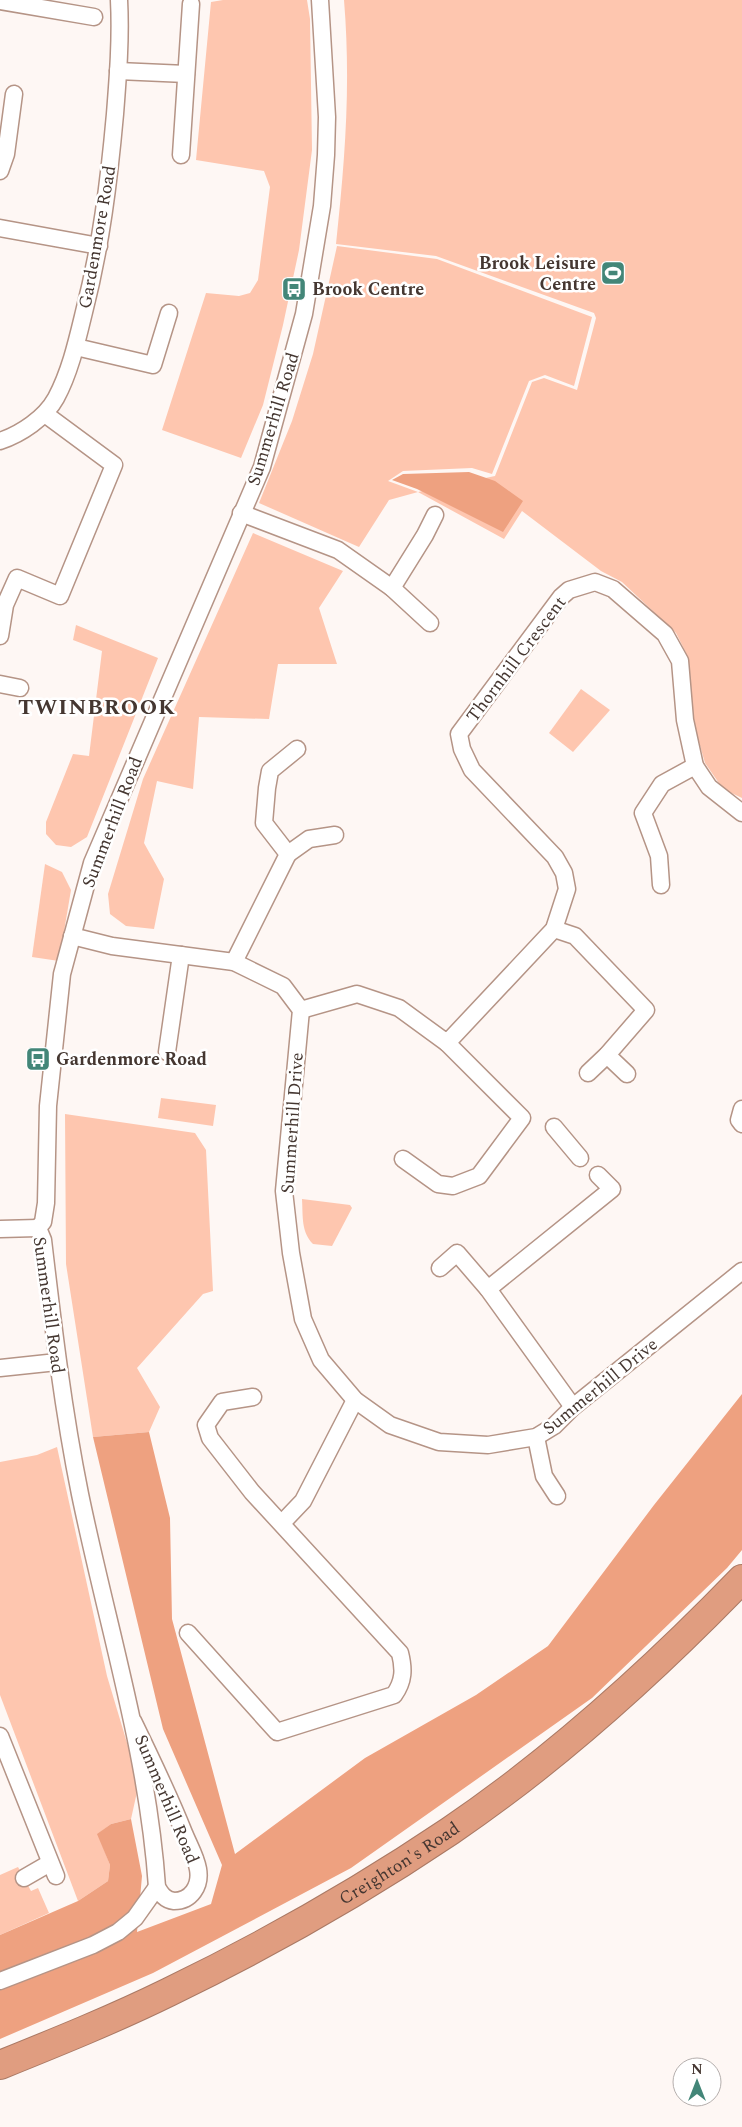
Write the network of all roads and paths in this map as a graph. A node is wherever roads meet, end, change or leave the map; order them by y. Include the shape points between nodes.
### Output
1 (119, 0) edge
2 (320, 0) edge
3 (0, 1) edge
4 (191, 4) dead end
5 (61, 6) edge
6 (94, 17) dead end
7 (118, 71) junction
8 (186, 74) junction
9 (14, 94) dead end
10 (181, 155) dead end
11 (0, 171) edge
12 (0, 228) edge
13 (99, 246) junction
14 (169, 313) dead end
15 (76, 347) junction
16 (45, 414) junction
17 (0, 441) edge
18 (241, 513) junction
19 (435, 515) dead end
20 (392, 588) junction
21 (430, 623) dead end
22 (0, 636) edge
23 (0, 684) edge
24 (20, 688) dead end
25 (297, 749) dead end
26 (695, 766) junction
27 (742, 813) edge
28 (335, 835) dead end
29 (288, 854) junction
30 (661, 886) dead end
31 (554, 929) junction
32 (72, 936) junction
33 (181, 955) junction
34 (234, 962) junction
35 (301, 1010) junction
36 (447, 1042) junction
37 (167, 1052) dead end
38 (608, 1055) junction
39 (588, 1073) dead end
40 (627, 1074) dead end
41 (742, 1109) edge
42 (742, 1124) edge
43 (554, 1128) dead end
44 (580, 1158) dead end
45 (403, 1159) dead end
46 (598, 1175) dead end
47 (38, 1228) junction
48 (0, 1229) edge
49 (440, 1268) dead end
50 (742, 1271) edge
51 (488, 1289) junction
52 (57, 1362) junction
53 (0, 1368) edge
54 (253, 1397) dead end
55 (355, 1400) junction
56 (573, 1408) junction
57 (536, 1437) junction
58 (557, 1496) dead end
59 (282, 1523) junction
60 (742, 1579) edge
61 (188, 1633) dead end
62 (133, 1721) junction
63 (0, 1736) edge
64 (24, 1878) dead end
65 (156, 1887) junction
66 (0, 1981) edge
67 (0, 2065) edge

1 - 7 street, Gardenmore Road
2 - 18 street, Summerhill Road via 327,117 322,206 302,323 262,467
3 - 5 street
4 - 8 street
5 - 6 street
7 - 8 street
7 - 13 street, Gardenmore Road
8 - 10 street
9 - 11 street via 6,154
12 - 13 street
13 - 15 street, Gardenmore Road
14 - 15 street via 153,365
15 - 16 street, Gardenmore Road via 56,398
16 - 17 street, Gardenmore Road via 13,437
16 - 22 street via 114,465 60,596 17,578 5,605
18 - 20 street via 338,550
18 - 32 street, Summerhill Road via 92,863
19 - 20 street
20 - 21 street
23 - 24 street
25 - 29 street via 270,771 267,788 264,823
26 - 27 street, Thornhill Crescent via 709,787
26 - 30 street via 662,784 643,813 660,856
26 - 31 street, Thornhill Crescent via 685,720 680,661 664,634 613,589 595,582 569,590 459,734 472,770 555,857 564,873 567,889
28 - 29 street via 309,839
29 - 34 street
31 - 36 street, Thornhill Crescent
31 - 38 street via 576,936 646,1010
32 - 33 street via 112,946
32 - 47 street, Summerhill Road via 62,974 48,1106 46,1203 43,1222
33 - 34 street
33 - 37 street
34 - 35 street via 283,986
35 - 36 street via 356,994 399,1008
35 - 55 street, Summerhill Drive via 284,1191 291,1252 304,1319 321,1360
36 - 45 street via 522,1118 479,1176 453,1186 438,1184
38 - 39 street
38 - 40 street
41 - 42 street via 739,1120
43 - 44 street
46 - 51 street via 612,1189
47 - 48 street
47 - 52 street, Summerhill Road via 43,1240
49 - 51 street via 457,1253
50 - 56 street, Summerhill Drive
51 - 56 street
52 - 53 street
52 - 62 street, Summerhill Road via 80,1494
54 - 59 street via 222,1402 206,1425 210,1438 252,1492
55 - 57 street, Summerhill Drive via 390,1424 439,1442 488,1445
55 - 59 street via 303,1501
56 - 57 street, Summerhill Drive
57 - 58 street via 544,1476
59 - 61 street via 400,1653 404,1667 402,1685 394,1695 277,1732
60 - 67 highway, Creighton's Road via 623,1694 523,1777 435,1840 252,1950 168,1992
62 - 65 street, Summerhill Road
62 - 65 street, Summerhill Road via 164,1784 198,1869 196,1888 189,1897 180,1901 161,1896
63 - 64 street via 53,1870
65 - 66 street via 135,1918 118,1932

